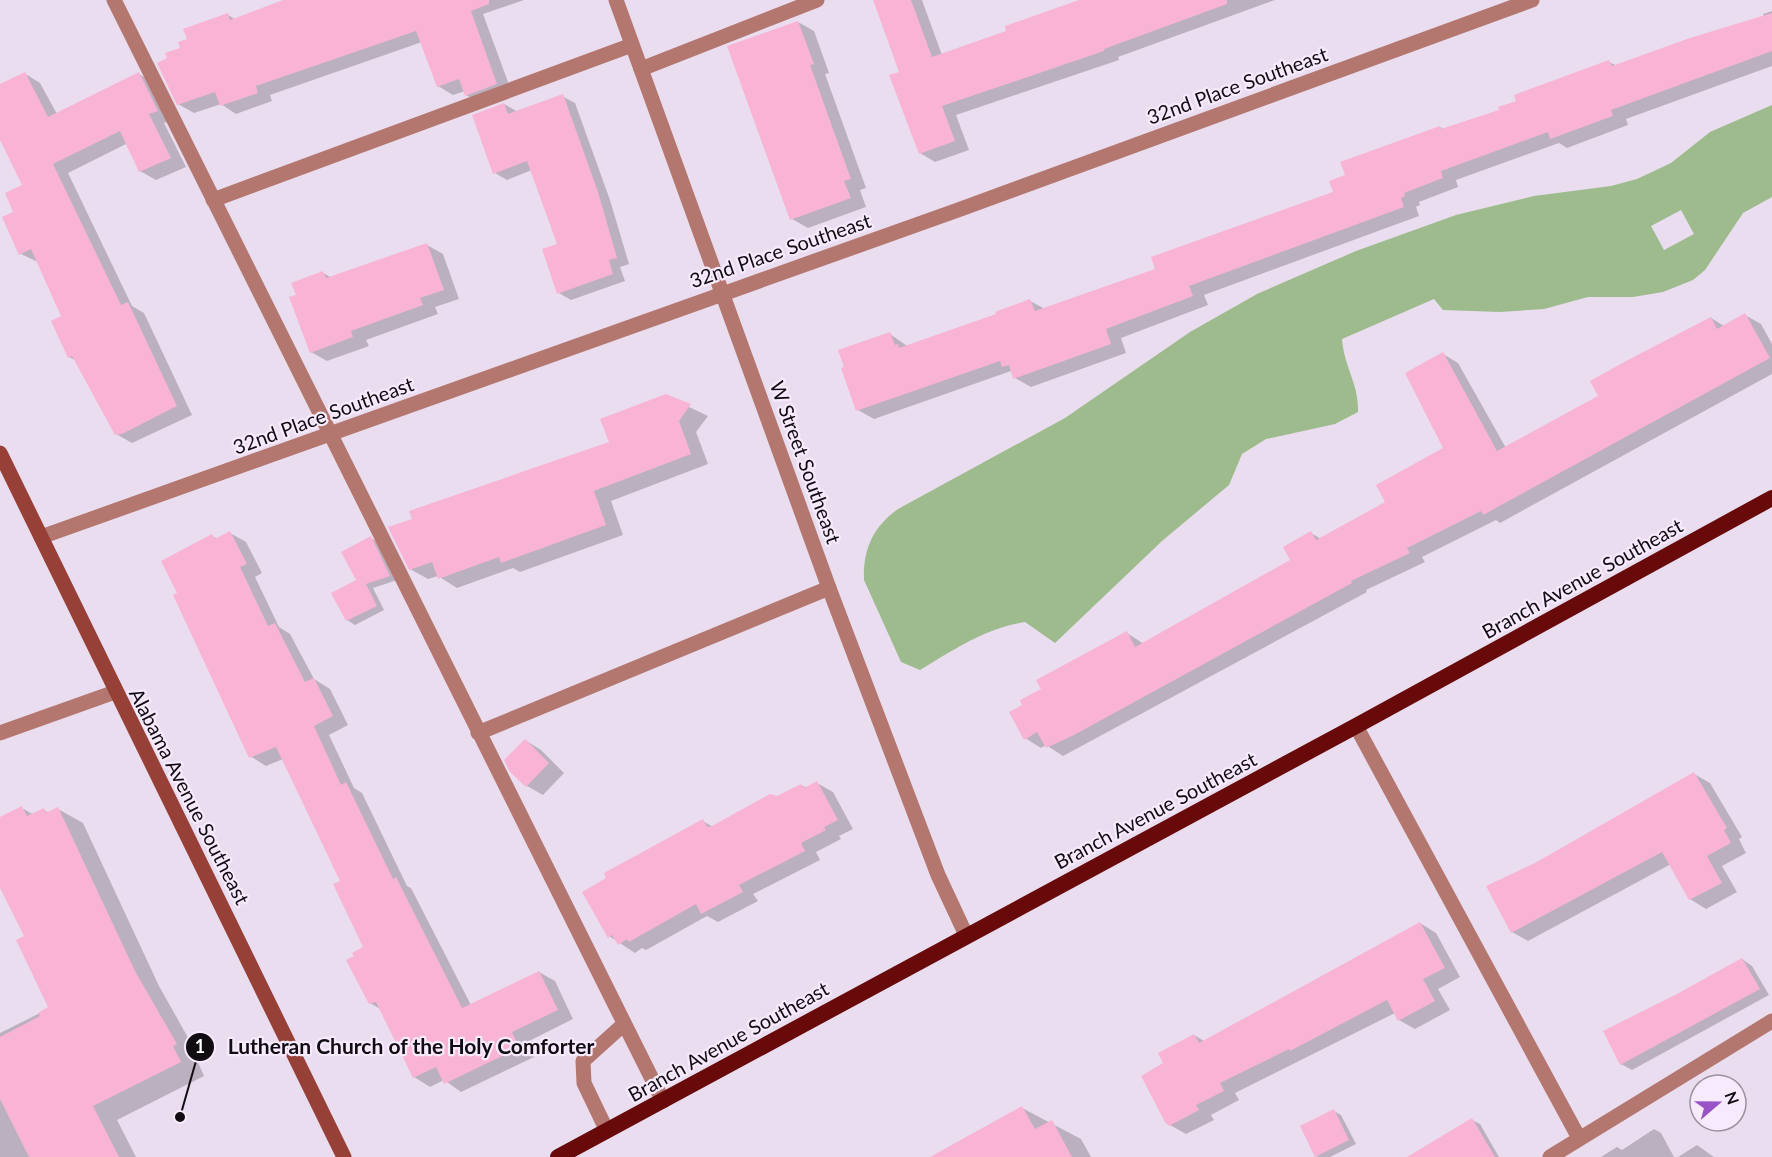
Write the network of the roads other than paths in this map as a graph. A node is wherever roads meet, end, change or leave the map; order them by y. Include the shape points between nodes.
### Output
1 (114, 0) edge
2 (616, 0) edge
3 (817, 0) edge
4 (1533, 0) edge
5 (632, 45) junction
6 (641, 69) junction
7 (213, 200) junction
8 (722, 292) junction
9 (329, 436) junction
10 (0, 453) edge
11 (1772, 498) edge
12 (40, 537) junction
13 (829, 588) junction
14 (115, 692) junction
15 (1356, 726) junction
16 (0, 733) edge
17 (478, 733) junction
18 (966, 935) junction
19 (1772, 1022) edge
20 (624, 1024) junction
21 (663, 1101) junction
22 (607, 1131) junction
23 (1579, 1138) junction
24 (344, 1157) edge
25 (558, 1157) edge
26 (1550, 1157) edge

1 - 7 street
2 - 5 street, W Street Southeast
3 - 6 street
4 - 8 street, 32nd Place Southeast
5 - 6 street, W Street Southeast
5 - 7 street
6 - 8 street, W Street Southeast
7 - 9 street
8 - 9 street, 32nd Place Southeast
8 - 13 street, W Street Southeast
9 - 12 street, 32nd Place Southeast
9 - 17 street
10 - 12 main road, Alabama Avenue Southeast
11 - 15 highway, Branch Avenue Southeast
12 - 14 main road, Alabama Avenue Southeast
13 - 17 street
13 - 18 street, W Street Southeast via 938,875
14 - 16 street
14 - 24 main road, Alabama Avenue Southeast
15 - 18 highway, Branch Avenue Southeast
15 - 23 street
17 - 20 street
18 - 21 highway, Branch Avenue Southeast
19 - 23 street
20 - 21 street
20 - 22 street via 583,1061 584,1083
21 - 22 highway, Branch Avenue Southeast
22 - 25 highway, Branch Avenue Southeast
23 - 26 street

